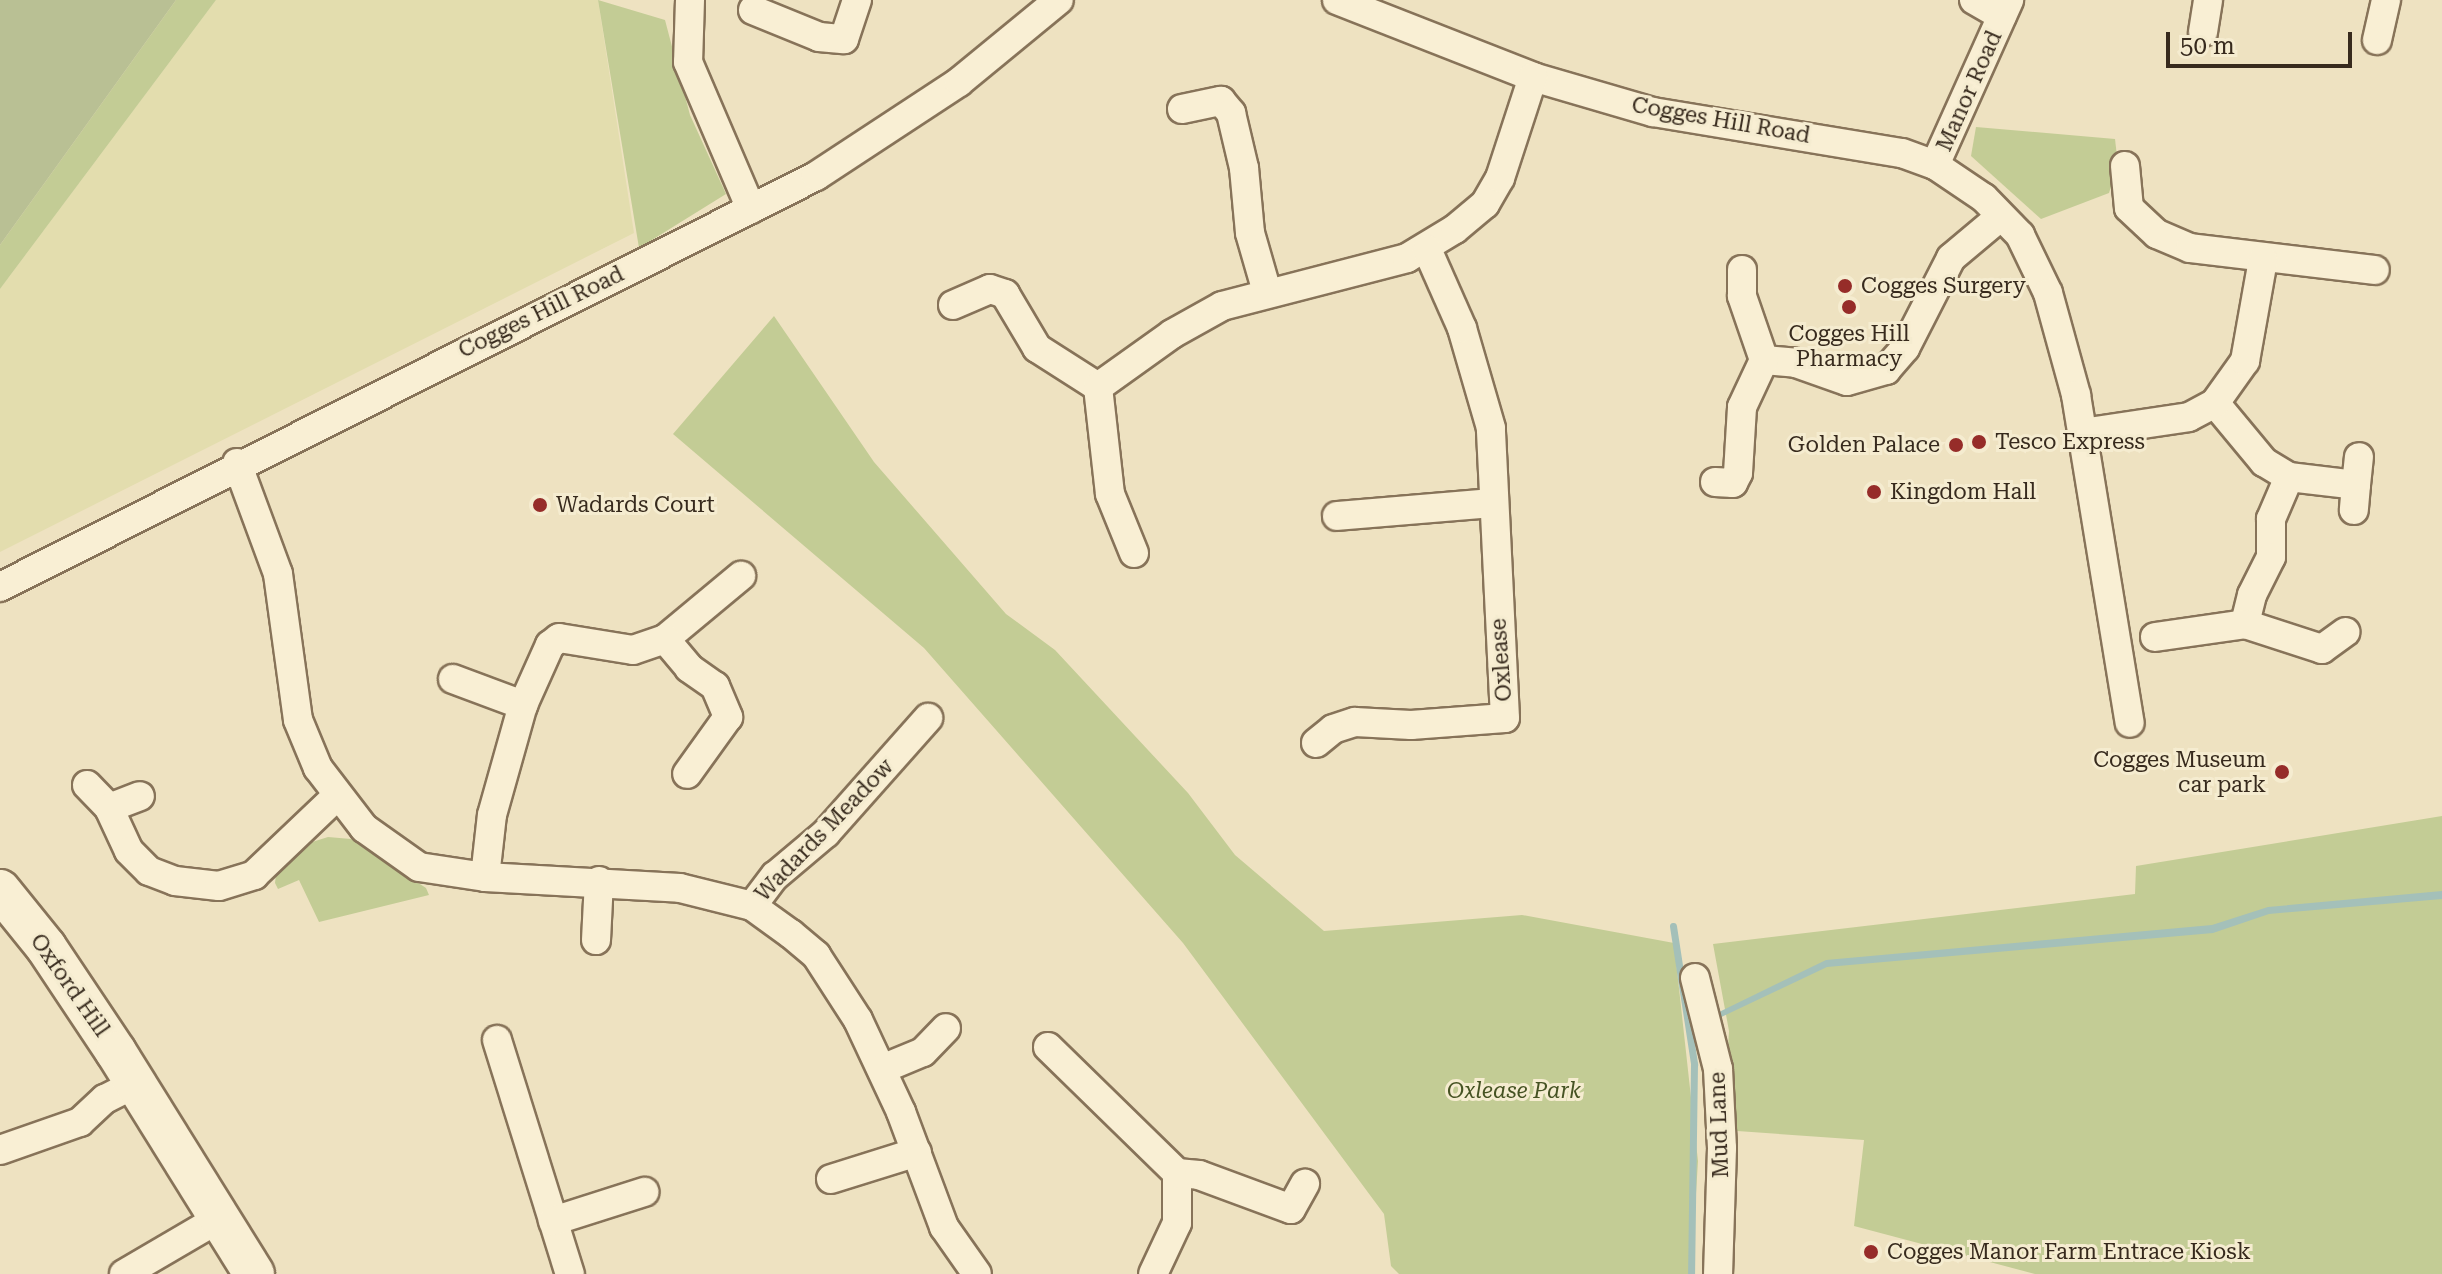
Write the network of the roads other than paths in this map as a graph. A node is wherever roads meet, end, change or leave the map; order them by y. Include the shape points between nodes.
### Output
1 (690, 0) edge
2 (857, 0) edge
3 (1059, 0) edge
4 (1337, 0) edge
5 (1974, 0) edge
6 (2208, 0) edge
7 (2377, 3) edge
8 (2006, 8) edge
9 (753, 10) dead end
10 (1389, 10) edge
11 (2203, 32) dead end
12 (2377, 40) dead end
13 (1533, 77) junction
14 (1182, 109) dead end
15 (1935, 165) junction
16 (2125, 166) dead end
17 (751, 209) junction
18 (2001, 216) junction
19 (1427, 249) junction
20 (2263, 260) junction
21 (1742, 270) dead end
22 (2375, 270) dead end
23 (1267, 292) junction
24 (953, 305) dead end
25 (1764, 360) junction
26 (1098, 387) junction
27 (2215, 403) junction
28 (2082, 433) junction
29 (237, 463) junction
30 (2289, 477) junction
31 (1715, 482) dead end
32 (2356, 484) dead end
33 (1493, 503) junction
34 (1337, 516) dead end
35 (1134, 553) dead end
36 (741, 576) dead end
37 (0, 587) edge
38 (2245, 624) junction
39 (2345, 632) dead end
40 (2155, 637) dead end
41 (665, 639) junction
42 (453, 679) dead end
43 (523, 705) junction
44 (928, 718) dead end
45 (2130, 723) dead end
46 (1316, 743) dead end
47 (687, 774) dead end
48 (87, 785) dead end
49 (140, 796) dead end
50 (337, 796) junction
51 (109, 808) junction
52 (485, 877) junction
53 (599, 881) junction
54 (0, 890) edge
55 (752, 906) junction
56 (596, 940) dead end
57 (1695, 978) dead end
58 (946, 1028) dead end
59 (497, 1040) dead end
60 (1048, 1047) dead end
61 (882, 1069) junction
62 (137, 1083) junction
63 (0, 1150) edge
64 (917, 1152) junction
65 (1177, 1173) junction
66 (831, 1179) dead end
67 (1305, 1184) dead end
68 (644, 1192) dead end
69 (220, 1218) junction
70 (553, 1221) junction
71 (124, 1274) edge
72 (254, 1274) edge
73 (570, 1274) edge
74 (977, 1274) edge
75 (1153, 1274) edge
76 (1718, 1274) edge

1 - 17 street via 688,62
2 - 9 street via 844,39 819,37
3 - 17 street, Cogges Hill Road via 959,82 879,137
4 - 10 street, Cogges Hill Road
5 - 8 street, Manor Road
6 - 11 street
7 - 12 street
8 - 15 street, Manor Road
10 - 13 street, Cogges Hill Road
13 - 15 street, Cogges Hill Road via 1653,112 1858,143
13 - 19 street via 1500,178 1485,204
14 - 23 street via 1221,101 1231,113 1250,233
15 - 18 street, Cogges Hill Road
16 - 20 street via 2129,208 2157,234 2190,248
17 - 29 street, Cogges Hill Road
18 - 25 street via 1951,258 1905,348 1886,370 1847,381 1796,363
18 - 28 street, Cogges Hill Road via 2020,235 2048,293
19 - 23 street
19 - 33 street, Oxlease via 1483,392 1491,428
20 - 22 street
20 - 27 street via 2245,361
21 - 25 street via 1742,296
23 - 26 street via 1222,306 1172,334
24 - 26 street via 990,289 1005,294 1037,348
25 - 31 street via 1742,407 1738,473 1733,483
26 - 35 street via 1110,494
27 - 28 street via 2189,417
27 - 30 street via 2264,462
28 - 45 street, Cogges Hill Road
29 - 37 street, Cogges Hill Road
29 - 50 street, Wadards Meadow via 278,574 294,708 313,757
30 - 32 street
30 - 38 street via 2271,519 2271,557
33 - 34 street
33 - 46 street, Oxlease via 1505,718 1411,725 1355,722 1333,729
36 - 41 street
38 - 39 street via 2322,649
38 - 40 street
41 - 43 street via 633,650 559,638 550,645
41 - 47 street via 689,668 715,686 728,717
42 - 43 street
43 - 52 street via 492,815
44 - 55 street, Wadards Meadow via 826,833 775,876
48 - 51 street
49 - 51 street
50 - 51 street via 254,875 219,886 175,881 149,871 129,851
50 - 52 street, Wadards Meadow via 394,853 419,867
52 - 53 street, Wadards Meadow
53 - 55 street, Wadards Meadow via 680,888
53 - 56 street
54 - 62 main road, Oxford Hill via 46,947
55 - 61 street, Wadards Meadow via 816,955 838,984
57 - 76 street, Mud Lane via 1718,1069
58 - 61 street via 923,1052
59 - 70 street
60 - 65 street
61 - 64 street, Wadards Meadow
62 - 63 street via 105,1099 80,1122
62 - 69 main road, Oxford Hill
64 - 66 street
64 - 74 street, Wadards Meadow via 944,1227
65 - 67 street via 1199,1175 1291,1209
65 - 75 street via 1177,1223
68 - 70 street
69 - 71 street
69 - 72 main road, Oxford Hill
70 - 73 street

